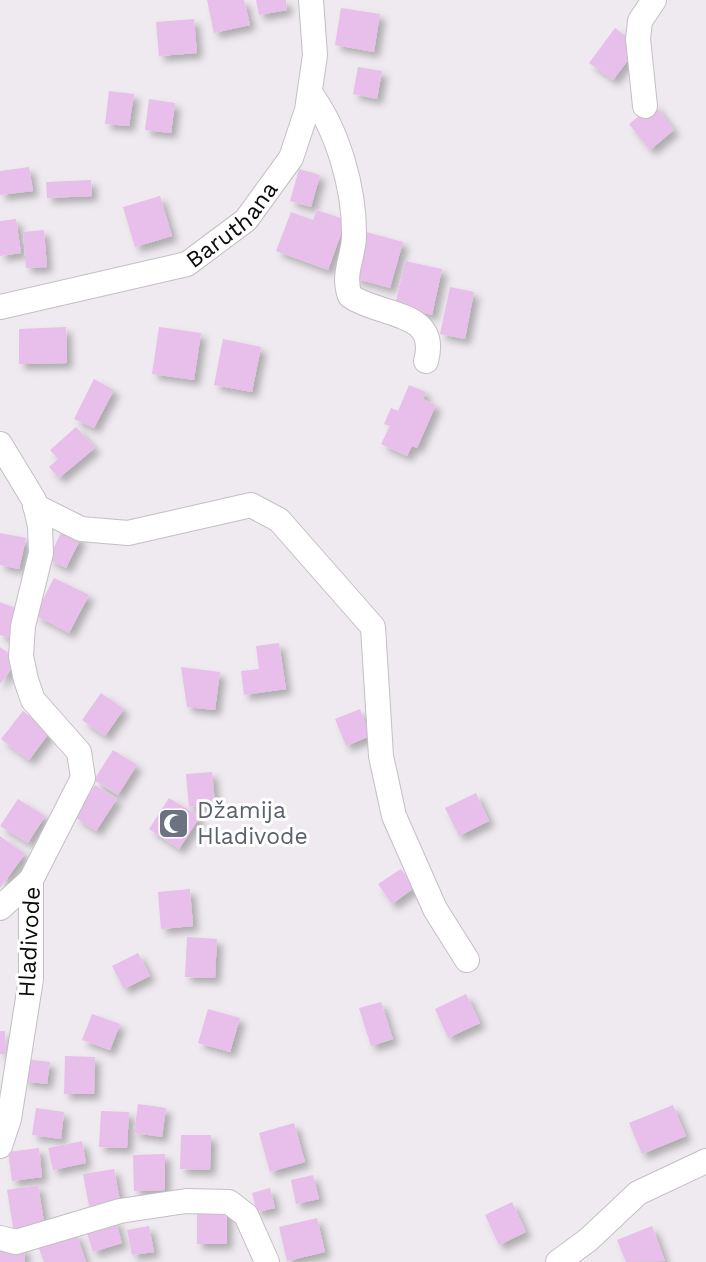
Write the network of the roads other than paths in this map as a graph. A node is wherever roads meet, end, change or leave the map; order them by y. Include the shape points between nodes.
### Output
1 (311, 0) edge
2 (654, 0) edge
3 (310, 93) junction
4 (645, 106) dead end
5 (0, 307) edge
6 (426, 361) dead end
7 (0, 444) edge
8 (35, 506) junction
9 (31, 880) junction
10 (0, 908) edge
11 (467, 960) dead end
12 (0, 1146) edge
13 (706, 1161) edge
14 (0, 1238) edge
15 (267, 1262) edge
16 (558, 1262) edge

1 - 3 street, Baruthana via 315,55
2 - 4 street via 640,21 638,39
3 - 5 street, Baruthana via 291,158 246,220 212,247 187,264
3 - 6 street via 324,112 345,177 354,240 345,276 350,296 425,329 430,347
7 - 8 street, Hladivode
8 - 9 street, Hladivode via 41,553 23,626 21,656 33,700 79,752 83,778
8 - 11 street via 81,529 128,533 251,505 279,520 373,627 381,756 394,816 436,909
9 - 10 street
9 - 12 street, Hladivode via 31,979 9,1119
13 - 16 street via 638,1194
14 - 15 street via 16,1242 120,1211 186,1201 229,1202 246,1215

